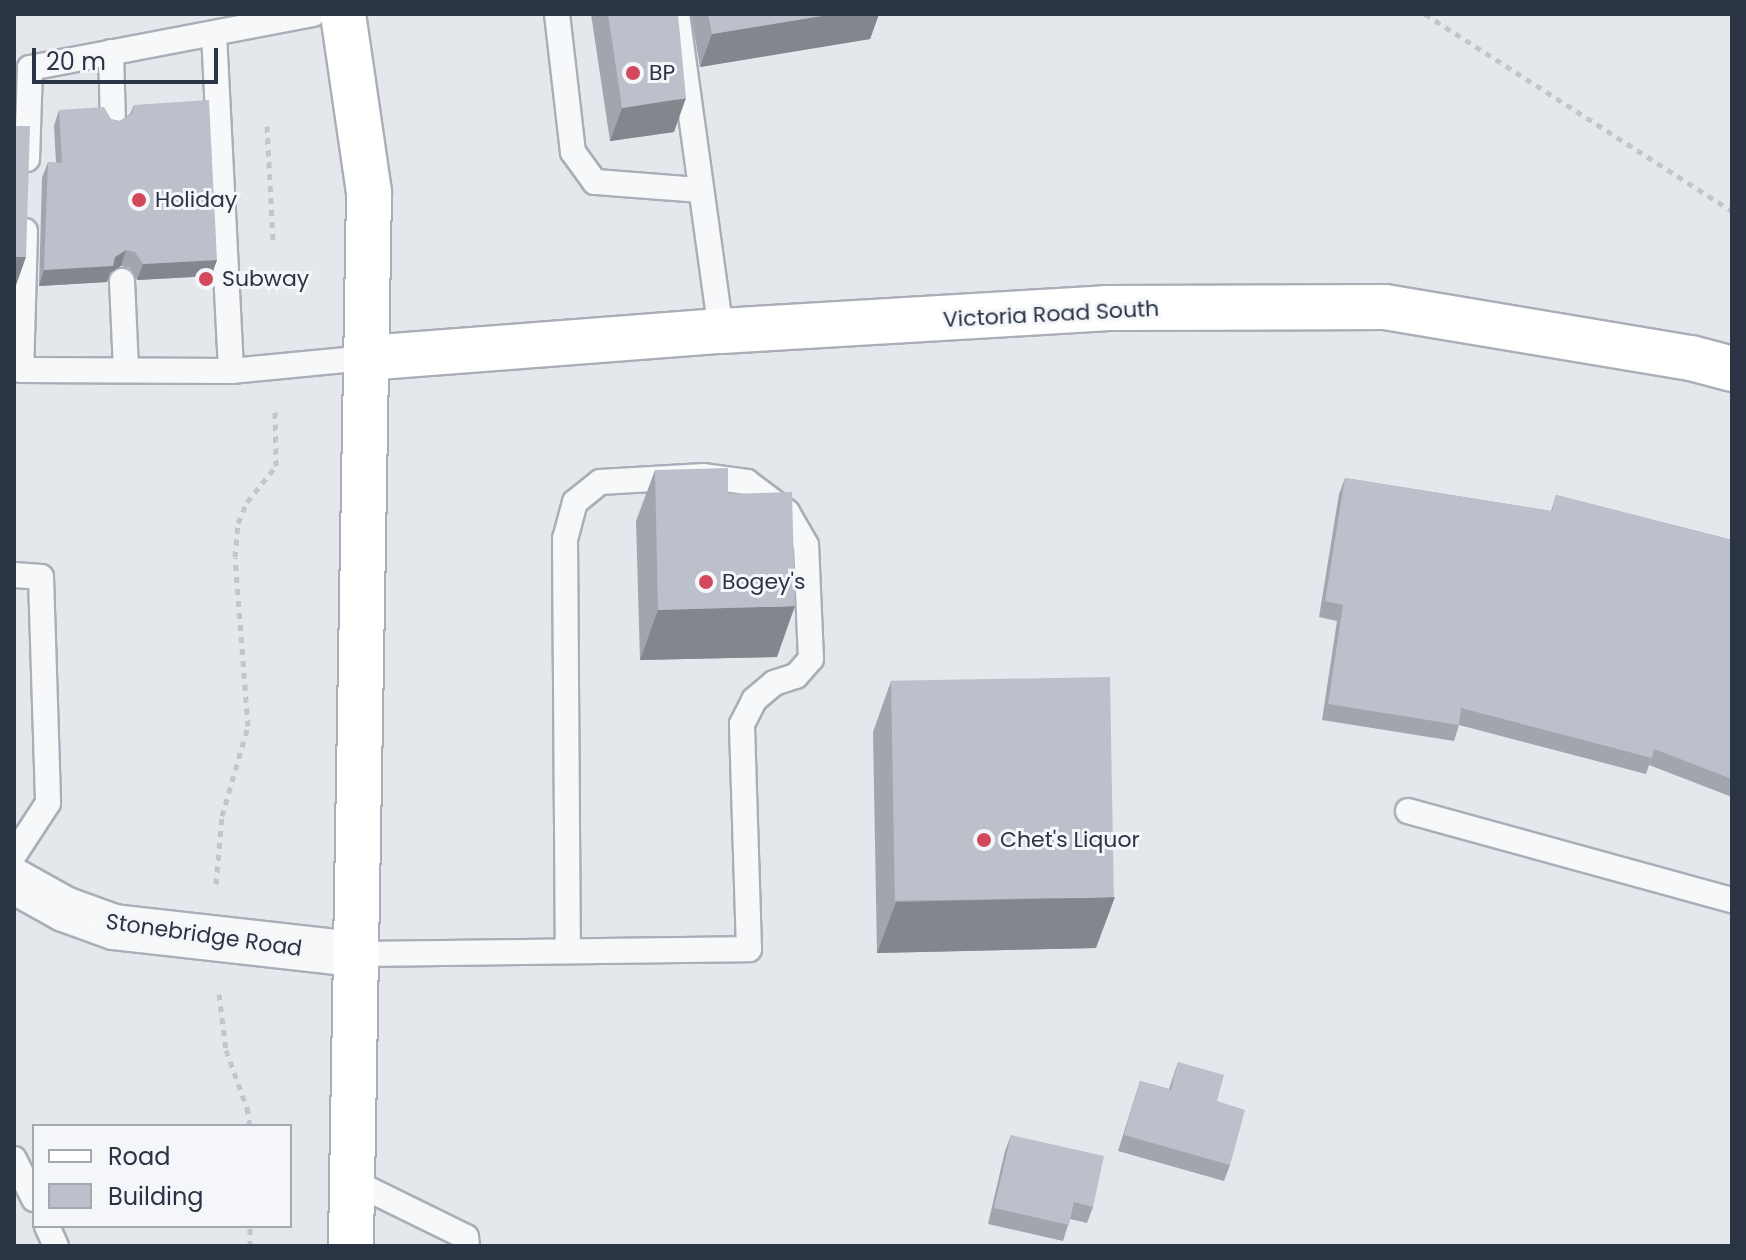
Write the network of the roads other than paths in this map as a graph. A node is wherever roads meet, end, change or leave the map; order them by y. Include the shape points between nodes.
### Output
1 (313, 14) edge
2 (343, 14) edge
3 (557, 14) edge
4 (677, 14) edge
5 (214, 34) junction
6 (111, 52) junction
7 (113, 122) edge
8 (26, 179) edge
9 (699, 190) junction
10 (25, 211) edge
11 (122, 281) dead end
12 (721, 331) junction
13 (367, 358) junction
14 (1732, 369) edge
15 (126, 370) junction
16 (231, 371) junction
17 (14, 575) edge
18 (1408, 811) dead end
19 (14, 855) edge
20 (14, 881) edge
21 (1732, 900) edge
22 (568, 951) junction
23 (355, 954) junction
24 (14, 1159) edge
25 (352, 1181) junction
26 (32, 1195) edge
27 (351, 1246) edge
28 (467, 1246) edge

1 - 5 lane
2 - 13 street via 369,192
3 - 9 lane via 573,152 595,182
4 - 9 lane
5 - 6 lane
5 - 16 lane
6 - 7 lane
6 - 8 lane via 30,68
9 - 12 lane
10 - 15 lane via 21,370
11 - 15 lane
12 - 13 street, Victoria Road South
12 - 14 street, Victoria Road South via 1105,308 1385,307
13 - 16 lane
13 - 23 street
15 - 16 lane
17 - 19 lane via 41,577 48,803
18 - 21 lane
20 - 23 street, Stonebridge Road via 64,909 114,927
22 - 22 lane via 749,949 742,724 754,700 774,683 796,676 811,659 806,545 787,512 747,482 704,476 600,482 575,502 565,539
22 - 23 lane
23 - 25 street
24 - 26 lane
25 - 27 street
25 - 28 lane via 466,1237

